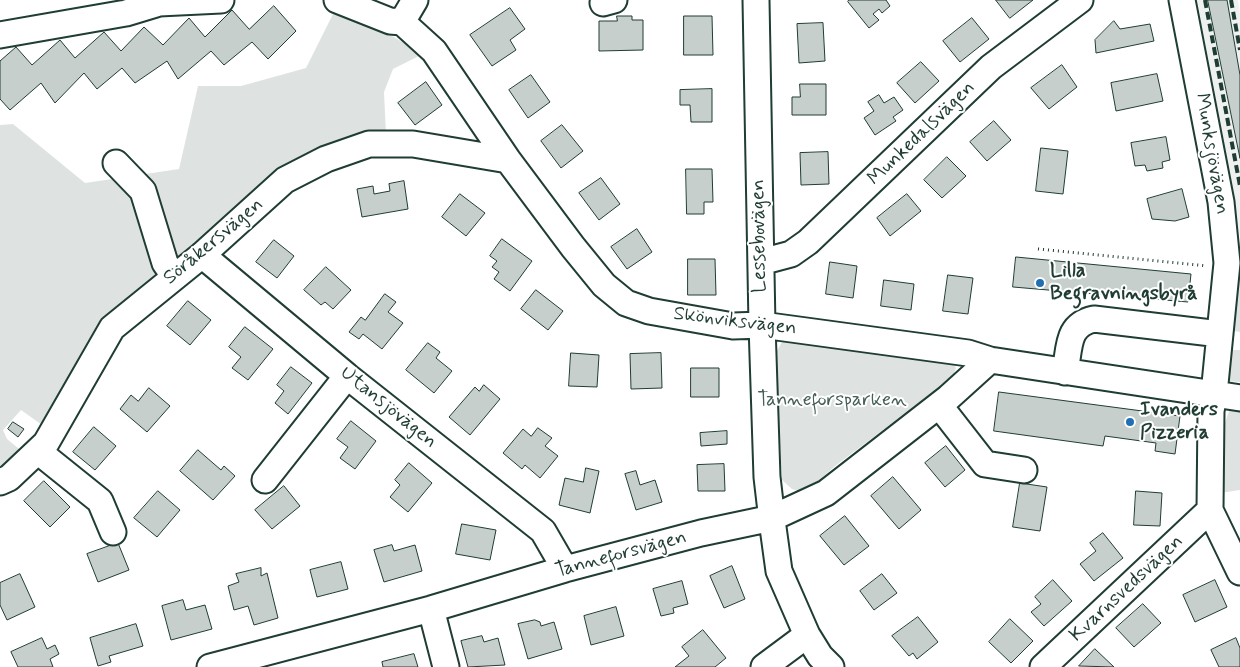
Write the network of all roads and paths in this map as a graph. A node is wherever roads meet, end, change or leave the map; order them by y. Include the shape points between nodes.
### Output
1 (222, 0) edge
2 (337, 0) edge
3 (415, 0) edge
4 (756, 0) edge
5 (1080, 0) edge
6 (1182, 0) edge
7 (402, 22) junction
8 (0, 35) edge
9 (508, 160) junction
10 (116, 163) dead end
11 (1038, 249) dead end
12 (202, 255) junction
13 (762, 262) junction
14 (1227, 268) junction
15 (174, 276) junction
16 (762, 325) junction
17 (1220, 334) junction
18 (990, 360) junction
19 (1065, 372) junction
20 (347, 376) junction
21 (1214, 394) junction
22 (1240, 398) edge
23 (939, 405) junction
24 (39, 452) junction
25 (1024, 470) dead end
26 (265, 480) dead end
27 (0, 482) edge
28 (1210, 510) junction
29 (772, 518) junction
30 (113, 532) dead end
31 (565, 569) junction
32 (1240, 572) edge
33 (431, 609) junction
34 (807, 635) junction
35 (210, 667) edge
36 (446, 667) edge
37 (764, 667) edge
38 (831, 667) edge
39 (1043, 667) edge

1 - 8 street via 159,3 126,13
2 - 7 street, Skönviksvägen via 390,21
3 - 7 street
4 - 13 street, Lessebovägen
5 - 13 street, Munkedalsvägen via 991,67 808,242 791,254
6 - 14 street, Munksjövägen via 1222,202
7 - 9 street, Skönviksvägen via 434,51
9 - 12 street, Söråkersvägen via 414,144 369,144 326,159 285,180
9 - 16 street, Skönviksvägen via 579,255 604,285 626,303 649,311 733,326
10 - 15 street via 143,191 165,262
11 - 14 path
12 - 15 street, Söråkersvägen
12 - 20 street, Utansjövägen
13 - 16 street, Lessebovägen
14 - 17 street, Munksjövägen
15 - 24 street, Söråkersvägen via 112,328
16 - 18 street, Skönviksvägen via 968,354
16 - 29 street, Lessebovägen via 767,477
17 - 19 street via 1094,319 1074,328
17 - 21 street, Munksjövägen
18 - 19 street, Skönviksvägen
18 - 23 street, Tanneforsvägen
19 - 21 street, Skönviksvägen
20 - 26 street
20 - 31 street, Utansjövägen via 543,531
21 - 22 street, Skönviksvägen
21 - 28 street, Munksjövägen via 1210,411
23 - 25 street via 985,464
23 - 29 street, Tanneforsvägen via 826,493
24 - 27 street, Söråkersvägen
24 - 30 street via 100,501
28 - 32 street, Munksjövägen
28 - 39 street, Kvarnsvedsvägen
29 - 31 street, Tanneforsvägen
29 - 34 street, Lessebovägen via 779,571
31 - 33 street, Tanneforsvägen
33 - 35 street, Tanneforsvägen
33 - 36 street
34 - 37 street
34 - 38 street, Lessebovägen

